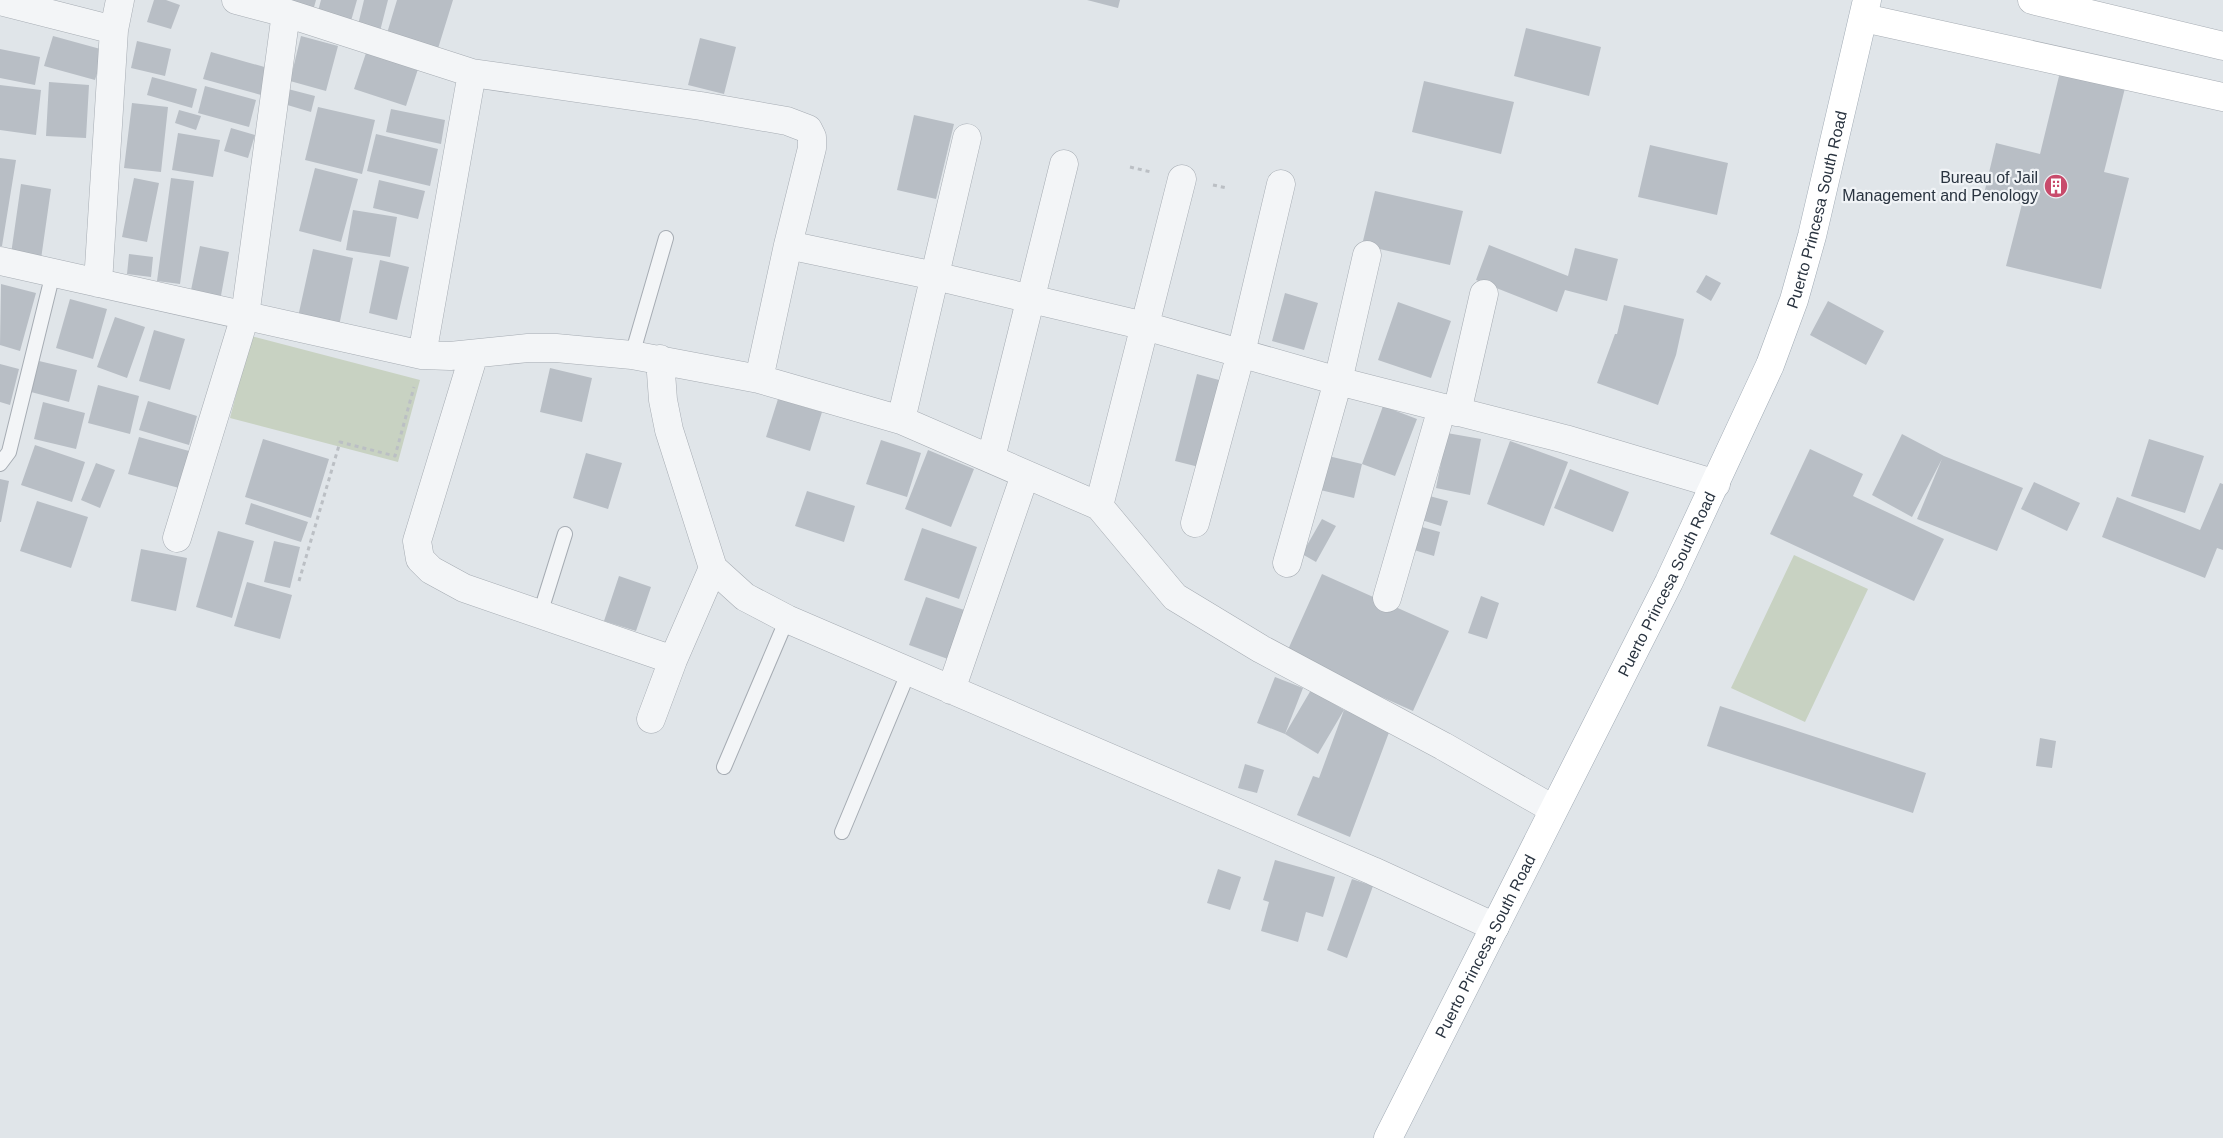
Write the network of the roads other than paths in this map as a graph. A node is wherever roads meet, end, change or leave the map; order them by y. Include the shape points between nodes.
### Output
1 (120, 0) edge
2 (236, 0) edge
3 (2032, 0) edge
4 (0, 1) edge
5 (1866, 9) edge
6 (286, 13) junction
7 (114, 30) junction
8 (2223, 46) edge
9 (472, 73) junction
10 (2223, 97) edge
11 (967, 138) dead end
12 (1064, 164) dead end
13 (1182, 179) dead end
14 (1281, 184) dead end
15 (666, 238) dead end
16 (788, 245) junction
17 (1367, 256) dead end
18 (0, 261) edge
19 (53, 273) junction
20 (934, 276) junction
21 (98, 283) junction
22 (1484, 294) dead end
23 (1032, 298) junction
24 (246, 316) junction
25 (1144, 326) junction
26 (1241, 353) junction
27 (474, 354) junction
28 (422, 355) junction
29 (632, 355) junction
30 (660, 359) junction
31 (759, 379) junction
32 (1338, 382) junction
33 (1449, 410) junction
34 (900, 420) junction
35 (991, 458) junction
36 (0, 464) edge
37 (1025, 475) junction
38 (1716, 484) junction
39 (1099, 506) junction
40 (1195, 523) dead end
41 (565, 534) dead end
42 (177, 538) dead end
43 (1286, 563) dead end
44 (713, 568) junction
45 (1387, 598) dead end
46 (540, 614) junction
47 (787, 619) junction
48 (673, 660) junction
49 (909, 671) junction
50 (951, 690) junction
51 (651, 719) dead end
52 (724, 767) dead end
53 (1554, 809) junction
54 (842, 832) dead end
55 (1495, 927) junction
56 (1388, 1138) edge

1 - 7 street
2 - 6 street
3 - 8 main road
4 - 7 street
5 - 10 main road
5 - 38 main road, Puerto Princesa South Road via 1794,300 1770,365
6 - 9 street
6 - 24 street
7 - 21 street
9 - 16 street via 701,106 787,121 808,129 812,148
9 - 28 street
11 - 20 street
12 - 23 street
13 - 25 street
14 - 26 street
15 - 29 lane
16 - 20 street
16 - 31 street
17 - 32 street
18 - 19 street
19 - 21 street
19 - 36 lane via 9,452
20 - 23 street
20 - 34 street
21 - 24 street
22 - 33 street
23 - 25 street
23 - 35 street
24 - 28 street
24 - 42 street
25 - 26 street
25 - 39 street
26 - 32 street
26 - 40 street
27 - 28 street
27 - 29 street via 556,348
27 - 46 street via 417,541 420,559 431,570 457,584
29 - 30 street
30 - 31 street
30 - 44 street via 669,430
31 - 34 street
32 - 33 street
32 - 43 street
33 - 38 street
33 - 45 street
34 - 35 street
35 - 37 street
37 - 39 street
37 - 50 street
38 - 53 main road, Puerto Princesa South Road
39 - 53 street via 1175,597 1261,649
41 - 46 lane
44 - 47 street via 745,597
44 - 48 street
46 - 48 street
47 - 49 street
47 - 52 lane
48 - 51 street
49 - 50 street
49 - 54 lane
50 - 55 street
53 - 55 main road, Puerto Princesa South Road
55 - 56 main road, Puerto Princesa South Road

